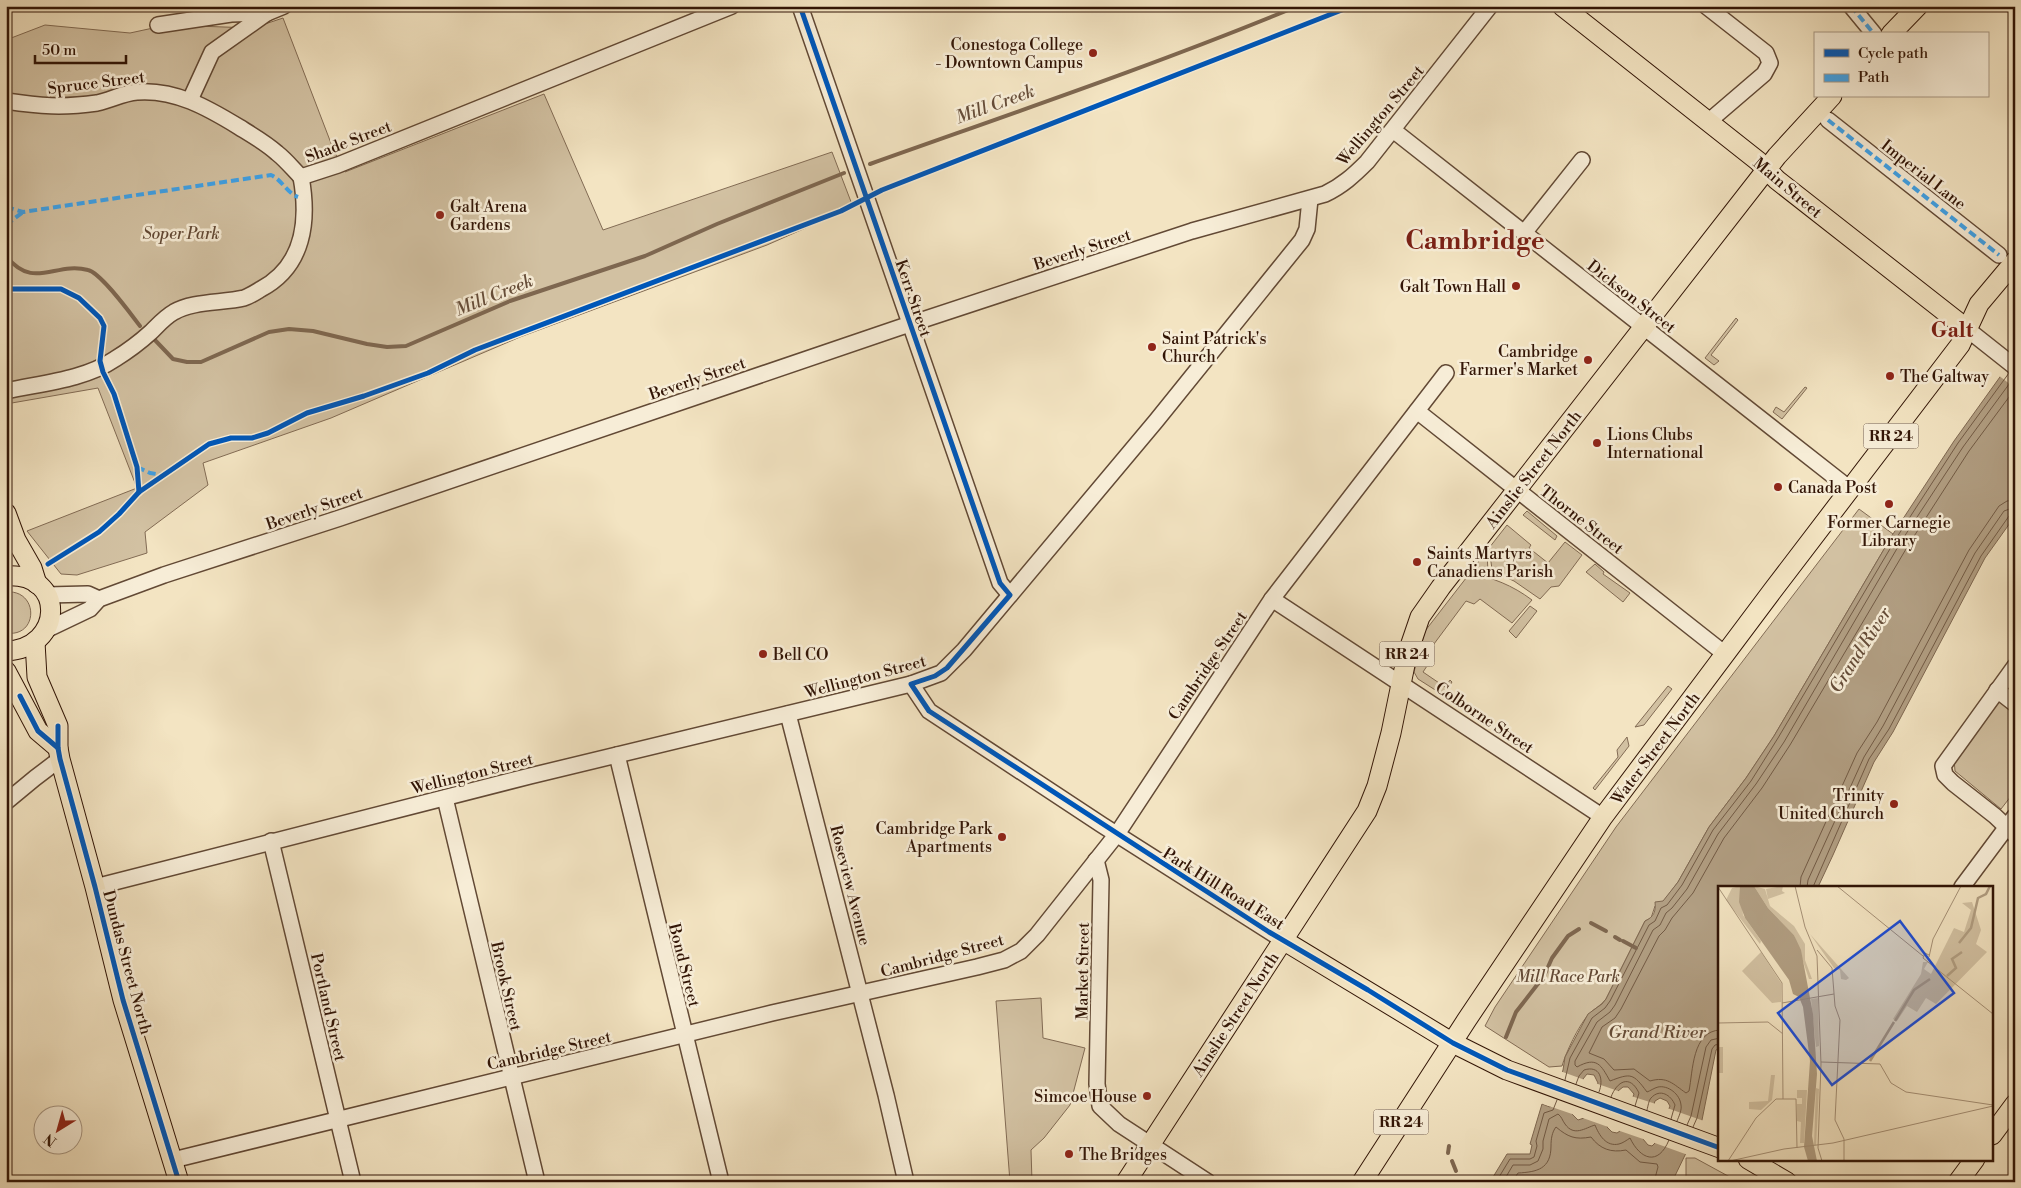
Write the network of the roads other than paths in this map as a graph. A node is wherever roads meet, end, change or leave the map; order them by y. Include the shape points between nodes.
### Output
1 (284, 6) edge
2 (732, 6) edge
3 (800, 6) edge
4 (1490, 6) edge
5 (1562, 6) edge
6 (1706, 6) edge
7 (1851, 6) edge
8 (1918, 6) edge
9 (267, 13) junction
10 (158, 25) dead end
11 (1872, 32) edge
12 (1893, 32) edge
13 (1830, 98) edge
14 (190, 100) junction
15 (6, 101) edge
16 (1828, 120) dead end
17 (1708, 122) junction
18 (1393, 130) junction
19 (1582, 160) dead end
20 (1767, 170) junction
21 (301, 178) junction
22 (1310, 199) junction
23 (1524, 234) junction
24 (2007, 258) edge
25 (910, 324) junction
26 (1644, 327) junction
27 (1967, 329) junction
28 (2010, 363) edge
29 (1446, 374) dead end
30 (6, 391) edge
31 (1417, 411) junction
32 (1850, 489) junction
33 (1517, 490) junction
34 (6, 513) edge
35 (6, 576) edge
36 (42, 589) junction
37 (1010, 595) junction
38 (99, 599) junction
39 (1272, 599) junction
40 (41, 636) junction
41 (6, 651) edge
42 (1725, 654) junction
43 (2015, 666) edge
44 (6, 671) edge
45 (1400, 682) junction
46 (911, 684) junction
47 (1997, 690) junction
48 (2015, 704) edge
49 (788, 714) junction
50 (59, 754) junction
51 (617, 755) junction
52 (445, 798) junction
53 (6, 802) edge
54 (1603, 817) junction
55 (2012, 826) edge
56 (1117, 834) junction
57 (271, 841) junction
58 (1096, 860) junction
59 (1963, 886) edge
60 (95, 887) junction
61 (1283, 940) junction
62 (859, 994) junction
63 (685, 1034) junction
64 (1453, 1042) junction
65 (511, 1076) junction
66 (2015, 1104) edge
67 (338, 1119) junction
68 (1994, 1132) edge
69 (1150, 1143) junction
70 (1718, 1147) edge
71 (173, 1160) junction
72 (1974, 1160) edge
73 (1757, 1161) edge
74 (179, 1182) edge
75 (353, 1182) edge
76 (537, 1182) edge
77 (721, 1182) edge
78 (906, 1182) edge
79 (1126, 1182) edge
80 (1208, 1182) edge
81 (1362, 1182) edge
82 (1787, 1182) edge
83 (1958, 1182) edge

1 - 9 street
2 - 21 street, Shade Street
3 - 25 street, Kerr Street
4 - 18 street, Wellington Street
5 - 17 main road, Main Street
6 - 17 street via 1766,54 1770,63 1764,74
7 - 11 street
8 - 12 main road
9 - 10 street via 230,14
9 - 14 street via 212,52
13 - 20 main road, RR 24
14 - 15 street, Spruce Street via 138,92 71,106 45,107
14 - 21 street, Spruce Street via 260,140 277,152
16 - 24 street, Imperial Lane
17 - 20 main road, Main Street
18 - 22 street, Wellington Street via 1349,180
18 - 23 street, Dickson Street
19 - 23 street
20 - 26 main road, Ainslie Street North / RR 24
20 - 27 main road, Main Street
21 - 30 street, Shade Street via 306,213 301,241 291,262 270,284 246,297 175,311 139,343 101,368
22 - 25 street, Beverly Street via 1192,231
22 - 37 street, Wellington Street via 1307,229 1302,240
23 - 26 street, Dickson Street
24 - 27 main road, RR 24 via 1978,304
25 - 37 street, Kerr Street via 1000,583
25 - 38 street, Beverly Street
26 - 32 street, Dickson Street
26 - 33 main road, Ainslie Street North / RR 24
27 - 28 street, Main Street
27 - 32 main road, Water Street North / RR 24 via 1960,346
29 - 31 street, Cambridge Street
31 - 33 street, Thorne Street
31 - 39 street, Cambridge Street
32 - 42 main road, Water Street North / RR 24
33 - 42 street, Thorne Street
33 - 45 main road, Ainslie Street North / RR 24 via 1420,617
34 - 36 main road via 16,540
35 - 36 main road via 23,577
36 - 38 street via 88,594
36 - 40 main road, Dundas Street North via 50,601 51,616
37 - 46 street, Wellington Street via 947,668
38 - 40 street, Beverly Street via 90,609
39 - 45 street, Colborne Street
39 - 56 street, Cambridge Street
40 - 41 main road via 21,649
40 - 50 main road, Dundas Street North via 37,677 58,726
42 - 54 main road, Water Street North / RR 24
43 - 47 street
44 - 50 main road via 38,731
45 - 54 street, Colborne Street
45 - 61 main road, Ainslie Street North / RR 24 via 1391,733 1367,811
46 - 49 street, Wellington Street
46 - 56 street, Park Hill Road East via 929,711
47 - 48 street
47 - 55 street via 1943,766 1945,775
49 - 51 street, Wellington Street
49 - 62 street, Roseview Avenue
50 - 53 street
50 - 60 main road, Dundas Street North
51 - 52 street, Wellington Street
51 - 63 street, Bond Street
52 - 57 street, Wellington Street
52 - 65 street, Brook Street
54 - 64 main road, Water Street North / RR 24
55 - 59 street
56 - 58 street, Cambridge Street
56 - 61 street, Park Hill Road East
57 - 60 street, Wellington Street
57 - 67 street, Portland Street
58 - 62 street, Cambridge Street via 1021,951 1004,960
58 - 69 street, Market Street via 1101,880 1097,1084 1100,1106 1119,1124
60 - 71 main road, Dundas Street North via 123,1000
61 - 64 main road, Park Hill Road East
61 - 69 main road, Ainslie Street North / RR 24
62 - 63 street, Cambridge Street
62 - 78 street, Roseview Avenue
63 - 65 street, Cambridge Street
63 - 77 street, Bond Street
64 - 70 main road, Park Hill Road East via 1507,1070
64 - 81 main road, Water Street North / RR 24
65 - 67 street, Cambridge Street
65 - 76 street, Brook Street
66 - 68 main road
67 - 71 street, Cambridge Street
67 - 75 street, Portland Street
69 - 79 main road, Ainslie Street North / RR 24
69 - 80 street, Market Street
71 - 74 main road, Dundas Street North
72 - 83 main road
73 - 82 main road

